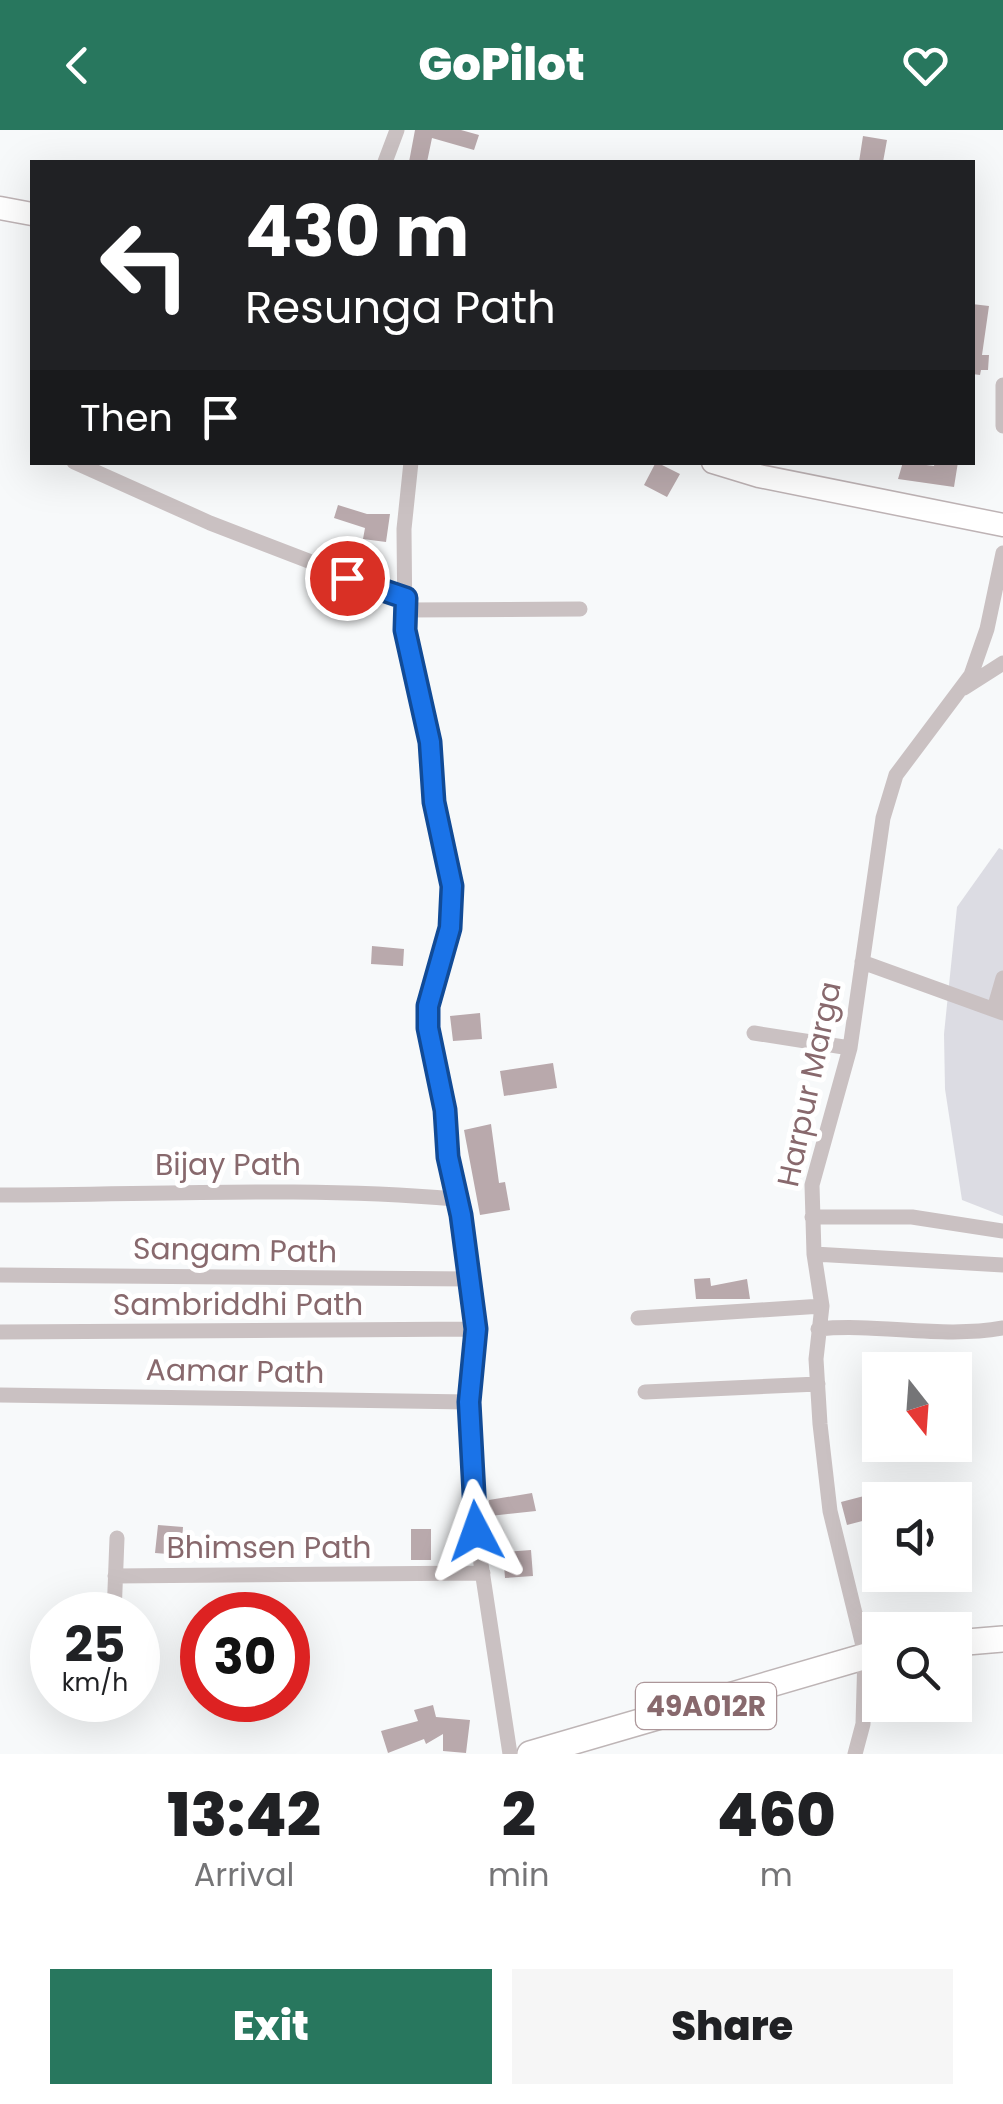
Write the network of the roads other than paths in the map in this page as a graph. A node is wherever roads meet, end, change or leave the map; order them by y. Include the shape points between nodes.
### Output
1 (397, 130) edge
2 (386, 160) edge
3 (0, 208) edge
4 (30, 214) edge
5 (1003, 385) edge
6 (1002, 410) edge
7 (1003, 426) edge
8 (81, 465) edge
9 (411, 465) edge
10 (723, 465) edge
11 (1003, 525) edge
12 (1003, 553) edge
13 (406, 604) junction
14 (580, 609) dead end
15 (1003, 662) edge
16 (957, 692) junction
17 (862, 962) junction
18 (1003, 978) edge
19 (998, 1011) edge
20 (754, 1032) dead end
21 (850, 1048) junction
22 (0, 1195) edge
23 (455, 1199) junction
24 (812, 1217) junction
25 (1003, 1231) edge
26 (814, 1254) junction
27 (1003, 1266) edge
28 (0, 1275) edge
29 (470, 1280) junction
30 (822, 1306) junction
31 (638, 1318) dead end
32 (1003, 1328) edge
33 (476, 1329) junction
34 (818, 1329) junction
35 (0, 1332) edge
36 (818, 1384) junction
37 (645, 1392) dead end
38 (0, 1396) edge
39 (469, 1402) junction
40 (117, 1538) dead end
41 (483, 1573) junction
42 (116, 1576) junction
43 (115, 1592) edge
44 (862, 1619) edge
45 (1003, 1639) edge
46 (972, 1642) edge
47 (862, 1656) edge
48 (863, 1722) edge
49 (510, 1754) edge
50 (530, 1754) edge
51 (855, 1754) edge

1 - 2 street
3 - 4 street
5 - 6 street
6 - 7 street
8 - 13 street
9 - 13 street
10 - 11 street
12 - 16 street, Harpur Marga via 987,629
13 - 14 street
13 - 23 street via 405,630 452,886 450,928 428,1028
15 - 16 street
16 - 17 street, Harpur Marga via 896,775 883,818
17 - 19 street
17 - 21 street, Harpur Marga
18 - 19 street
20 - 21 street
21 - 24 street, Harpur Marga via 812,1185
22 - 23 street, Bijay Path via 366,1191
23 - 29 street
24 - 25 street via 912,1217
24 - 26 street, Harpur Marga
26 - 27 street
26 - 30 street, Harpur Marga
28 - 29 street, Sangam Path
29 - 33 street
30 - 31 street
30 - 34 street, Harpur Marga
32 - 34 street
33 - 35 street, Sambriddhi Path
33 - 39 street
34 - 36 street, Harpur Marga
36 - 37 street
36 - 44 street, Harpur Marga via 830,1511
38 - 39 street, Aamar Path
39 - 41 street
40 - 42 street
41 - 42 street, Bhimsen Path
41 - 49 street
42 - 43 street
45 - 46 main road
47 - 50 main road, 49A012R
48 - 51 street, Harpur Marga

